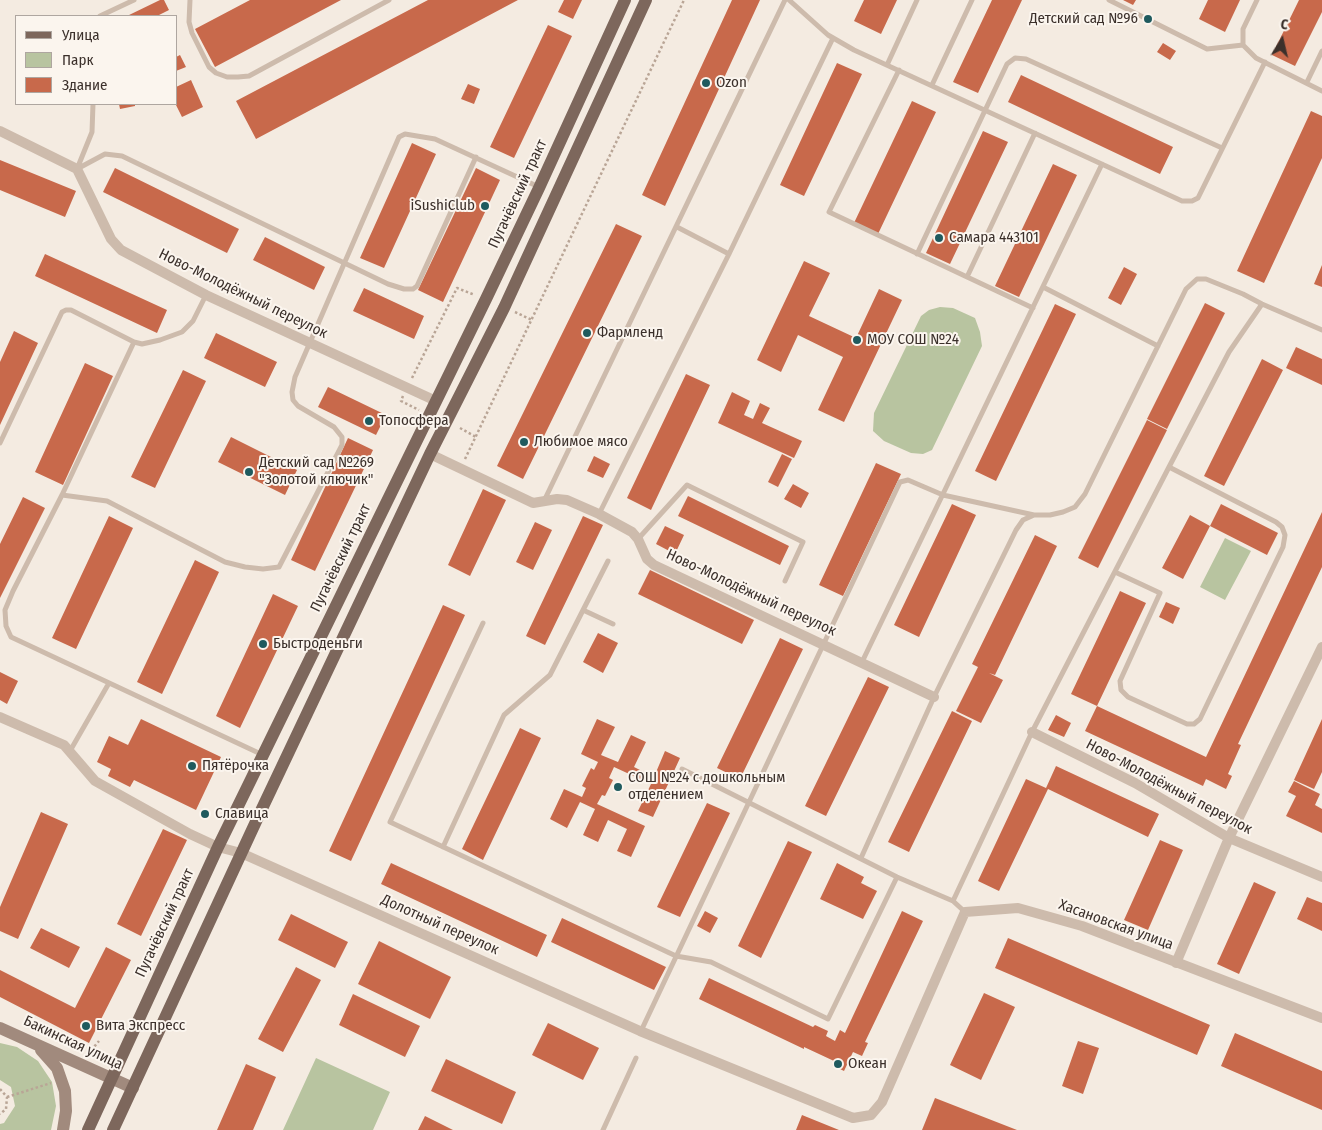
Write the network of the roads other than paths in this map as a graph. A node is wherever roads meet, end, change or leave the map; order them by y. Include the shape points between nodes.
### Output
1 (134, 0) edge
2 (190, 0) edge
3 (389, 0) edge
4 (625, 0) edge
5 (646, 0) edge
6 (785, 0) edge
7 (789, 0) edge
8 (917, 0) edge
9 (972, 0) edge
10 (1110, 0) edge
11 (1257, 0) edge
12 (102, 15) edge
13 (833, 38) junction
14 (1243, 45) junction
15 (1322, 51) edge
16 (1264, 62) junction
17 (887, 65) junction
18 (898, 70) junction
19 (1307, 82) junction
20 (932, 85) junction
21 (1322, 91) edge
22 (93, 105) edge
23 (984, 110) junction
24 (0, 131) edge
25 (1035, 133) junction
26 (1222, 148) junction
27 (476, 157) junction
28 (1102, 164) junction
29 (77, 169) junction
30 (539, 188) junction
31 (677, 227) junction
32 (729, 254) junction
33 (917, 254) junction
34 (345, 263) junction
35 (967, 277) junction
36 (1043, 288) junction
37 (206, 295) junction
38 (1262, 304) junction
39 (1033, 308) junction
40 (1322, 330) edge
41 (134, 342) junction
42 (311, 344) junction
43 (1158, 346) junction
44 (436, 401) junction
45 (0, 443) edge
46 (430, 454) junction
47 (1169, 467) junction
48 (62, 495) junction
49 (943, 495) junction
50 (543, 502) junction
51 (599, 514) junction
52 (1034, 515) junction
53 (638, 539) junction
54 (608, 561) dead end
55 (1115, 572) junction
56 (785, 581) dead end
57 (583, 610) junction
58 (483, 623) dead end
59 (613, 624) dead end
60 (823, 644) junction
61 (1322, 647) edge
62 (862, 662) junction
63 (109, 683) junction
64 (934, 697) junction
65 (0, 717) edge
66 (1032, 732) junction
67 (69, 752) junction
68 (263, 756) junction
69 (682, 769) dead end
70 (748, 802) junction
71 (1229, 838) junction
72 (218, 846) junction
73 (443, 846) junction
74 (241, 853) junction
75 (861, 858) junction
76 (897, 877) junction
77 (1322, 877) edge
78 (953, 901) junction
79 (966, 912) junction
80 (676, 956) junction
81 (1176, 963) junction
82 (1322, 1018) edge
83 (2, 1029) edge
84 (640, 1031) junction
85 (33, 1044) junction
86 (636, 1058) dead end
87 (112, 1079) junction
88 (133, 1088) junction
89 (63, 1130) edge
90 (88, 1130) edge
91 (113, 1130) edge
92 (604, 1130) edge

1 - 12 lane
2 - 3 lane via 192,33 209,67 227,77 249,76
4 - 30 main road, Пугачёвский тракт
5 - 46 main road via 504,308
6 - 31 lane
7 - 13 lane
8 - 17 lane
9 - 20 lane
10 - 14 lane via 1206,49
11 - 14 lane via 1243,29
13 - 17 lane
13 - 32 lane
14 - 16 lane
15 - 19 lane
16 - 19 lane
16 - 26 lane
17 - 18 lane
18 - 20 lane
18 - 33 lane via 829,212
19 - 21 lane
20 - 23 lane
22 - 29 lane via 92,132
23 - 25 lane
23 - 26 lane via 1008,64 1015,58 1026,59
23 - 33 lane
24 - 29 street
25 - 28 lane
25 - 35 lane
26 - 28 lane via 1198,198 1192,201 1177,198
27 - 30 lane
27 - 34 lane via 435,139 402,135 397,140
27 - 34 lane via 417,286 404,289 388,284
28 - 36 lane
29 - 34 lane via 106,154 122,156
29 - 37 street, Ново-Молодёжный переулок via 110,240 121,250
30 - 44 main road, Пугачёвский тракт
31 - 32 lane
31 - 50 lane
32 - 51 lane
33 - 35 lane
34 - 42 lane
35 - 39 lane
36 - 39 lane
36 - 43 lane
37 - 41 lane via 193,321 182,332 142,344
37 - 42 street, Ново-Молодёжный переулок
38 - 40 lane
38 - 43 lane via 1206,279 1197,280 1186,289
38 - 47 lane via 1229,352
39 - 49 lane
41 - 45 lane via 71,310 62,312
41 - 48 lane
42 - 44 street, Ново-Молодёжный переулок
42 - 48 lane via 295,377 292,400 334,427 342,437 342,445 279,567 263,569 225,562 107,501
43 - 52 lane via 1075,507 1063,512
44 - 68 main road, Пугачёвский тракт
46 - 50 street, Ново-Молодёжный переулок via 533,503
46 - 74 main road
47 - 55 lane
47 - 55 lane via 1276,522 1282,526 1285,535 1279,556 1200,719 1194,724 1187,724 1128,697 1121,690 1120,681 1160,593
48 - 63 lane via 5,610 6,626 11,637
49 - 52 lane
49 - 60 lane via 912,481 900,482
49 - 62 lane
50 - 51 street, Ново-Молодёжный переулок via 567,500
51 - 53 street, Ново-Молодёжный переулок via 632,532
52 - 64 lane via 1024,520 1016,530
53 - 56 lane via 687,485 803,542
53 - 60 street, Ново-Молодёжный переулок via 647,559 654,565
54 - 57 lane
55 - 66 lane
57 - 59 lane
57 - 73 lane via 550,675 504,714
58 - 73 lane via 390,822
60 - 62 street, Ново-Молодёжный переулок
60 - 70 lane
61 - 71 street, Хасановская улица
62 - 64 street, Ново-Молодёжный переулок
63 - 67 lane
63 - 68 lane
64 - 75 lane
65 - 67 street, Долотный переулок via 64,745
66 - 71 street, Ново-Молодёжный переулок via 1135,783
66 - 78 lane
67 - 72 street, Долотный переулок via 95,781
68 - 72 main road, Пугачёвский тракт
69 - 70 lane
70 - 75 lane
70 - 80 lane
71 - 77 street, Ново-Молодёжный переулок
71 - 81 street, Хасановская улица
72 - 74 street, Долотный переулок
72 - 87 main road, Пугачёвский тракт
73 - 80 lane
74 - 84 street, Долотный переулок
74 - 88 main road
75 - 76 lane
76 - 78 lane
76 - 80 lane via 828,1019 711,962
78 - 79 lane
79 - 81 street, Хасановская улица via 1018,908 1082,926
79 - 84 street, Долотный переулок via 882,1102 871,1115 853,1118
80 - 84 lane
81 - 82 street
83 - 85 main road, Бакинская улица
85 - 87 main road, Бакинская улица
85 - 89 main road via 50,1059 62,1079 66,1101
86 - 92 lane
87 - 88 main road, Бакинская улица
87 - 90 main road, Пугачёвский тракт
88 - 91 main road

